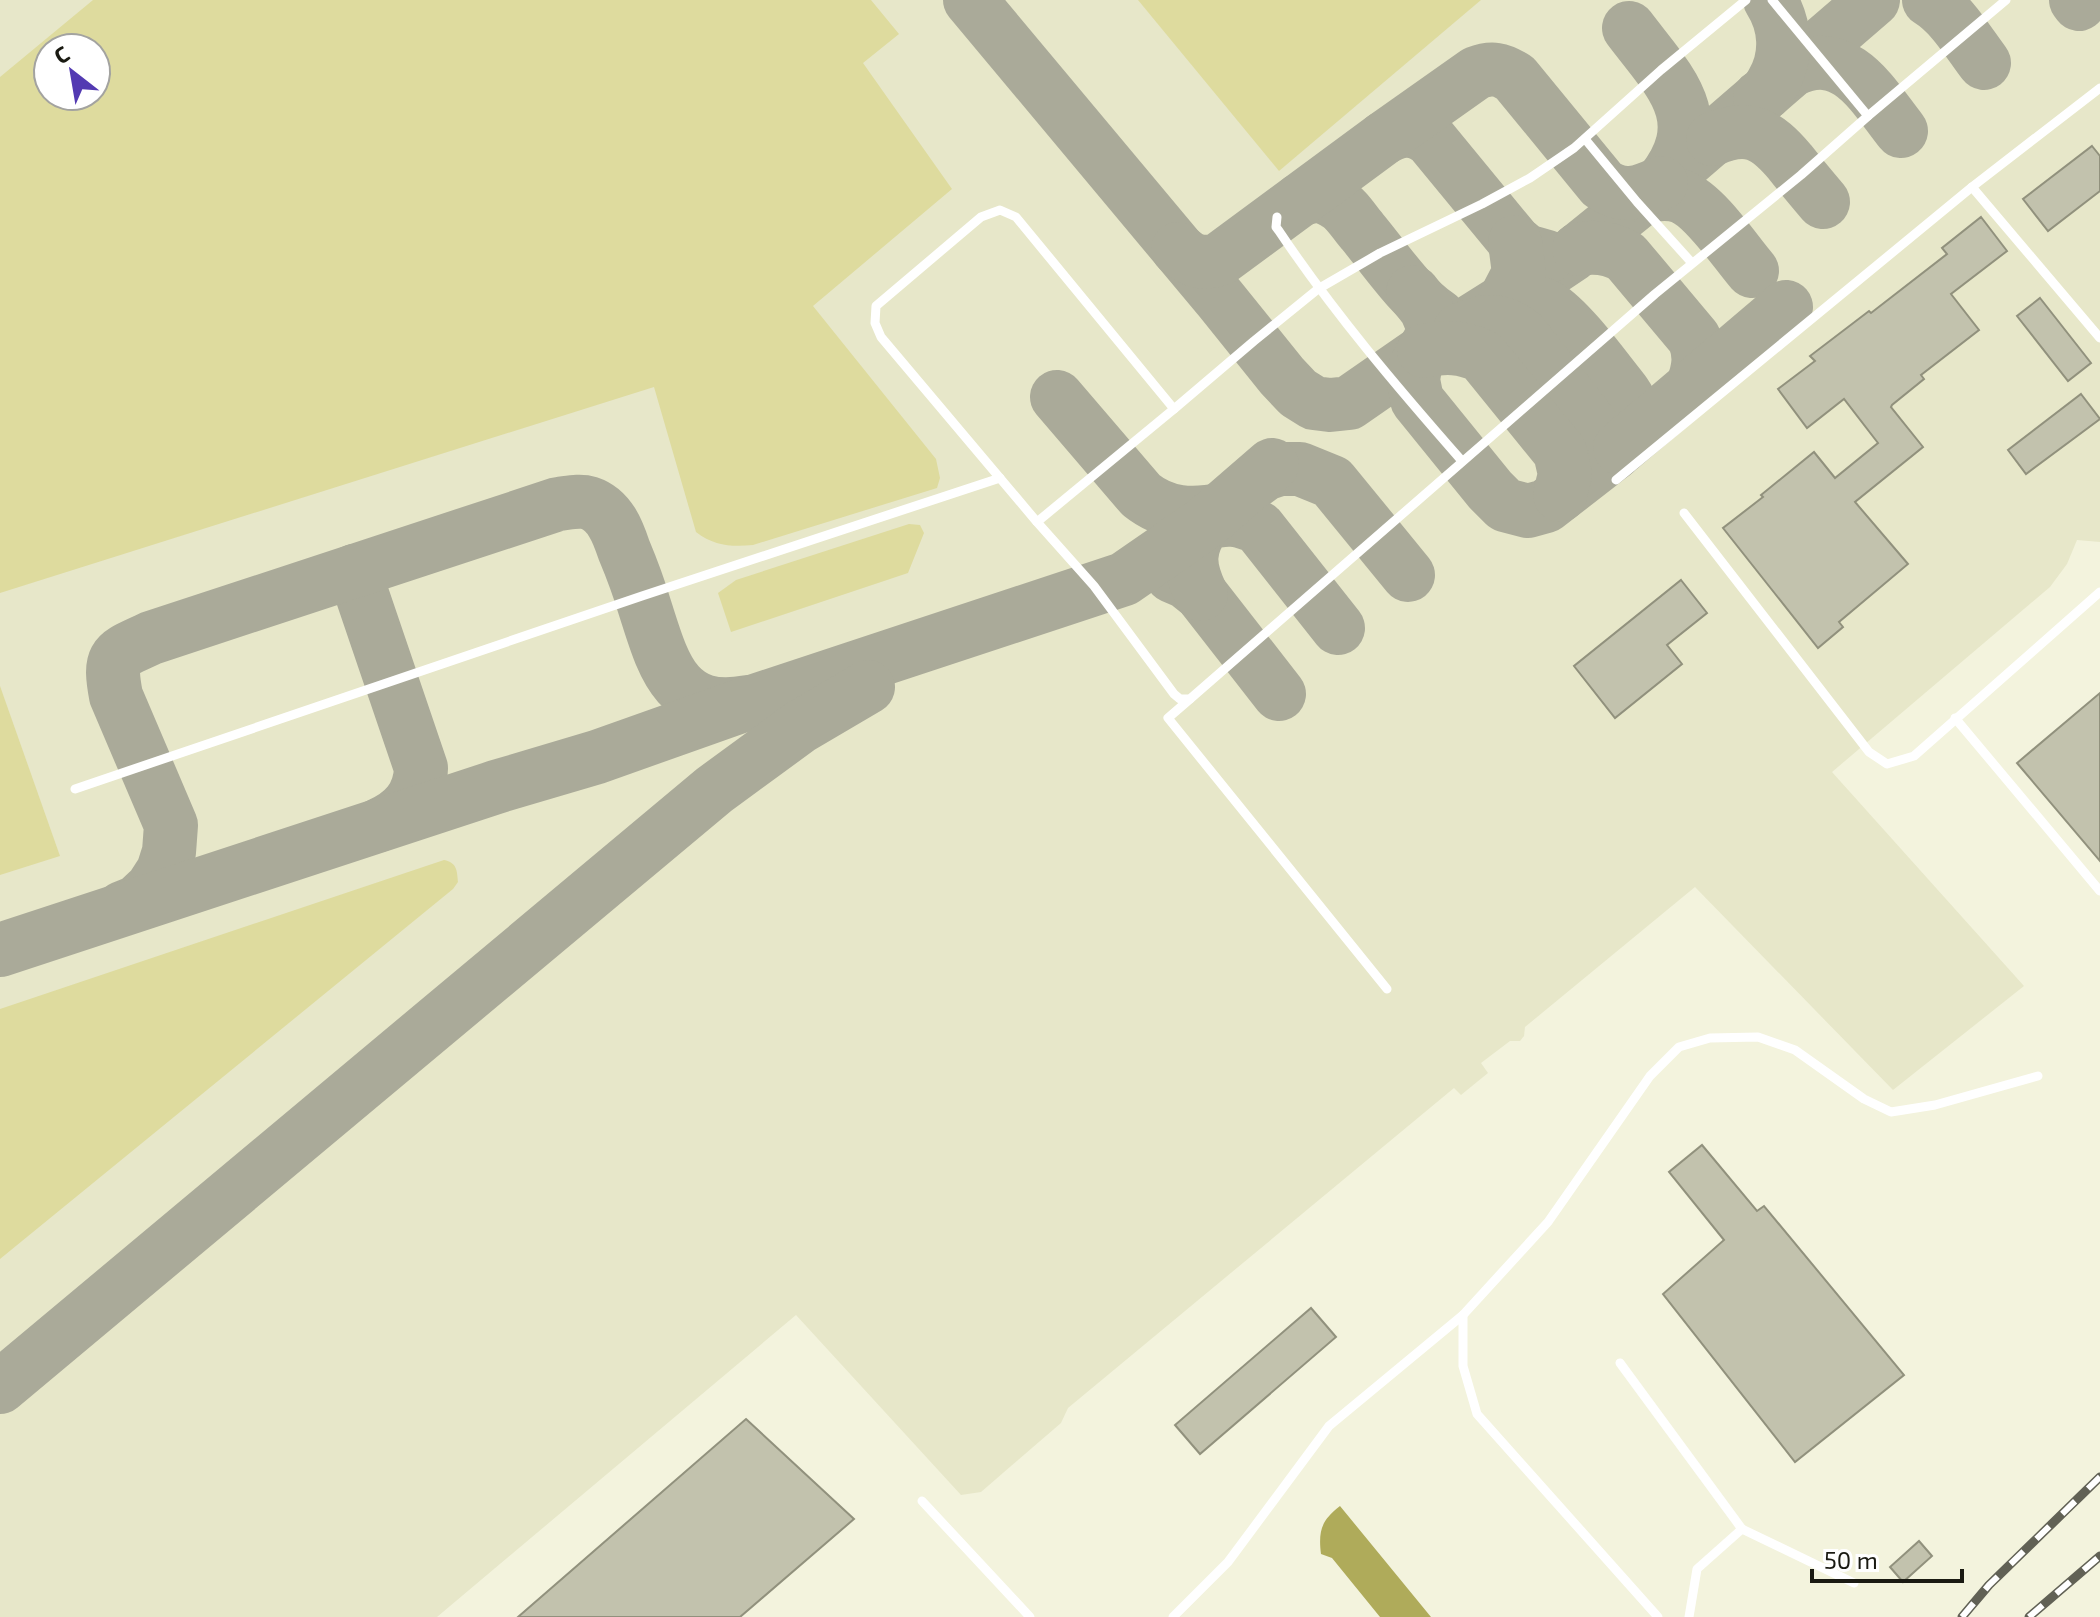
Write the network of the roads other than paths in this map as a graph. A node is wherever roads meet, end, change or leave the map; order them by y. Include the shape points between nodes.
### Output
1 (1746, 0) edge
2 (1772, 0) edge
3 (2006, 0) edge
4 (2100, 88) edge
5 (1868, 116) junction
6 (1585, 139) junction
7 (1972, 187) junction
8 (1277, 217) dead end
9 (1692, 263) junction
10 (1318, 289) junction
11 (2100, 338) edge
12 (1174, 409) junction
13 (1462, 461) junction
14 (1000, 478) junction
15 (1616, 480) dead end
16 (1684, 513) dead end
17 (1037, 522) junction
18 (2100, 592) edge
19 (1190, 699) junction
20 (1955, 718) junction
21 (75, 789) dead end
22 (2100, 891) edge
23 (1387, 989) dead end
24 (2038, 1076) dead end
25 (1463, 1315) junction
26 (1620, 1363) dead end
27 (922, 1501) dead end
28 (1742, 1529) junction
29 (1854, 1583) dead end
30 (1030, 1617) edge
31 (1173, 1617) edge
32 (1658, 1617) edge
33 (1689, 1617) edge

1 - 6 lane
2 - 5 lane
3 - 5 lane
4 - 7 lane
5 - 9 lane
6 - 9 lane
6 - 10 lane via 1530,178
7 - 11 lane
7 - 15 lane
8 - 10 lane via 1276,227
9 - 13 lane
10 - 12 lane
10 - 13 lane
12 - 14 lane via 1016,217 1000,210 981,217 876,306 875,323 881,337
12 - 17 lane
13 - 19 lane
14 - 17 lane
14 - 21 lane
16 - 20 lane via 1869,752 1887,764 1914,756
17 - 19 lane via 1094,586 1174,694
18 - 20 lane
19 - 23 lane via 1168,718
20 - 22 lane
24 - 25 lane via 1891,1112 1795,1050 1758,1037 1710,1038 1679,1047 1650,1076 1548,1222
25 - 31 lane via 1329,1426 1228,1562
25 - 32 lane via 1463,1366 1477,1414
26 - 28 lane
27 - 30 lane
28 - 29 lane
28 - 33 lane via 1697,1569

